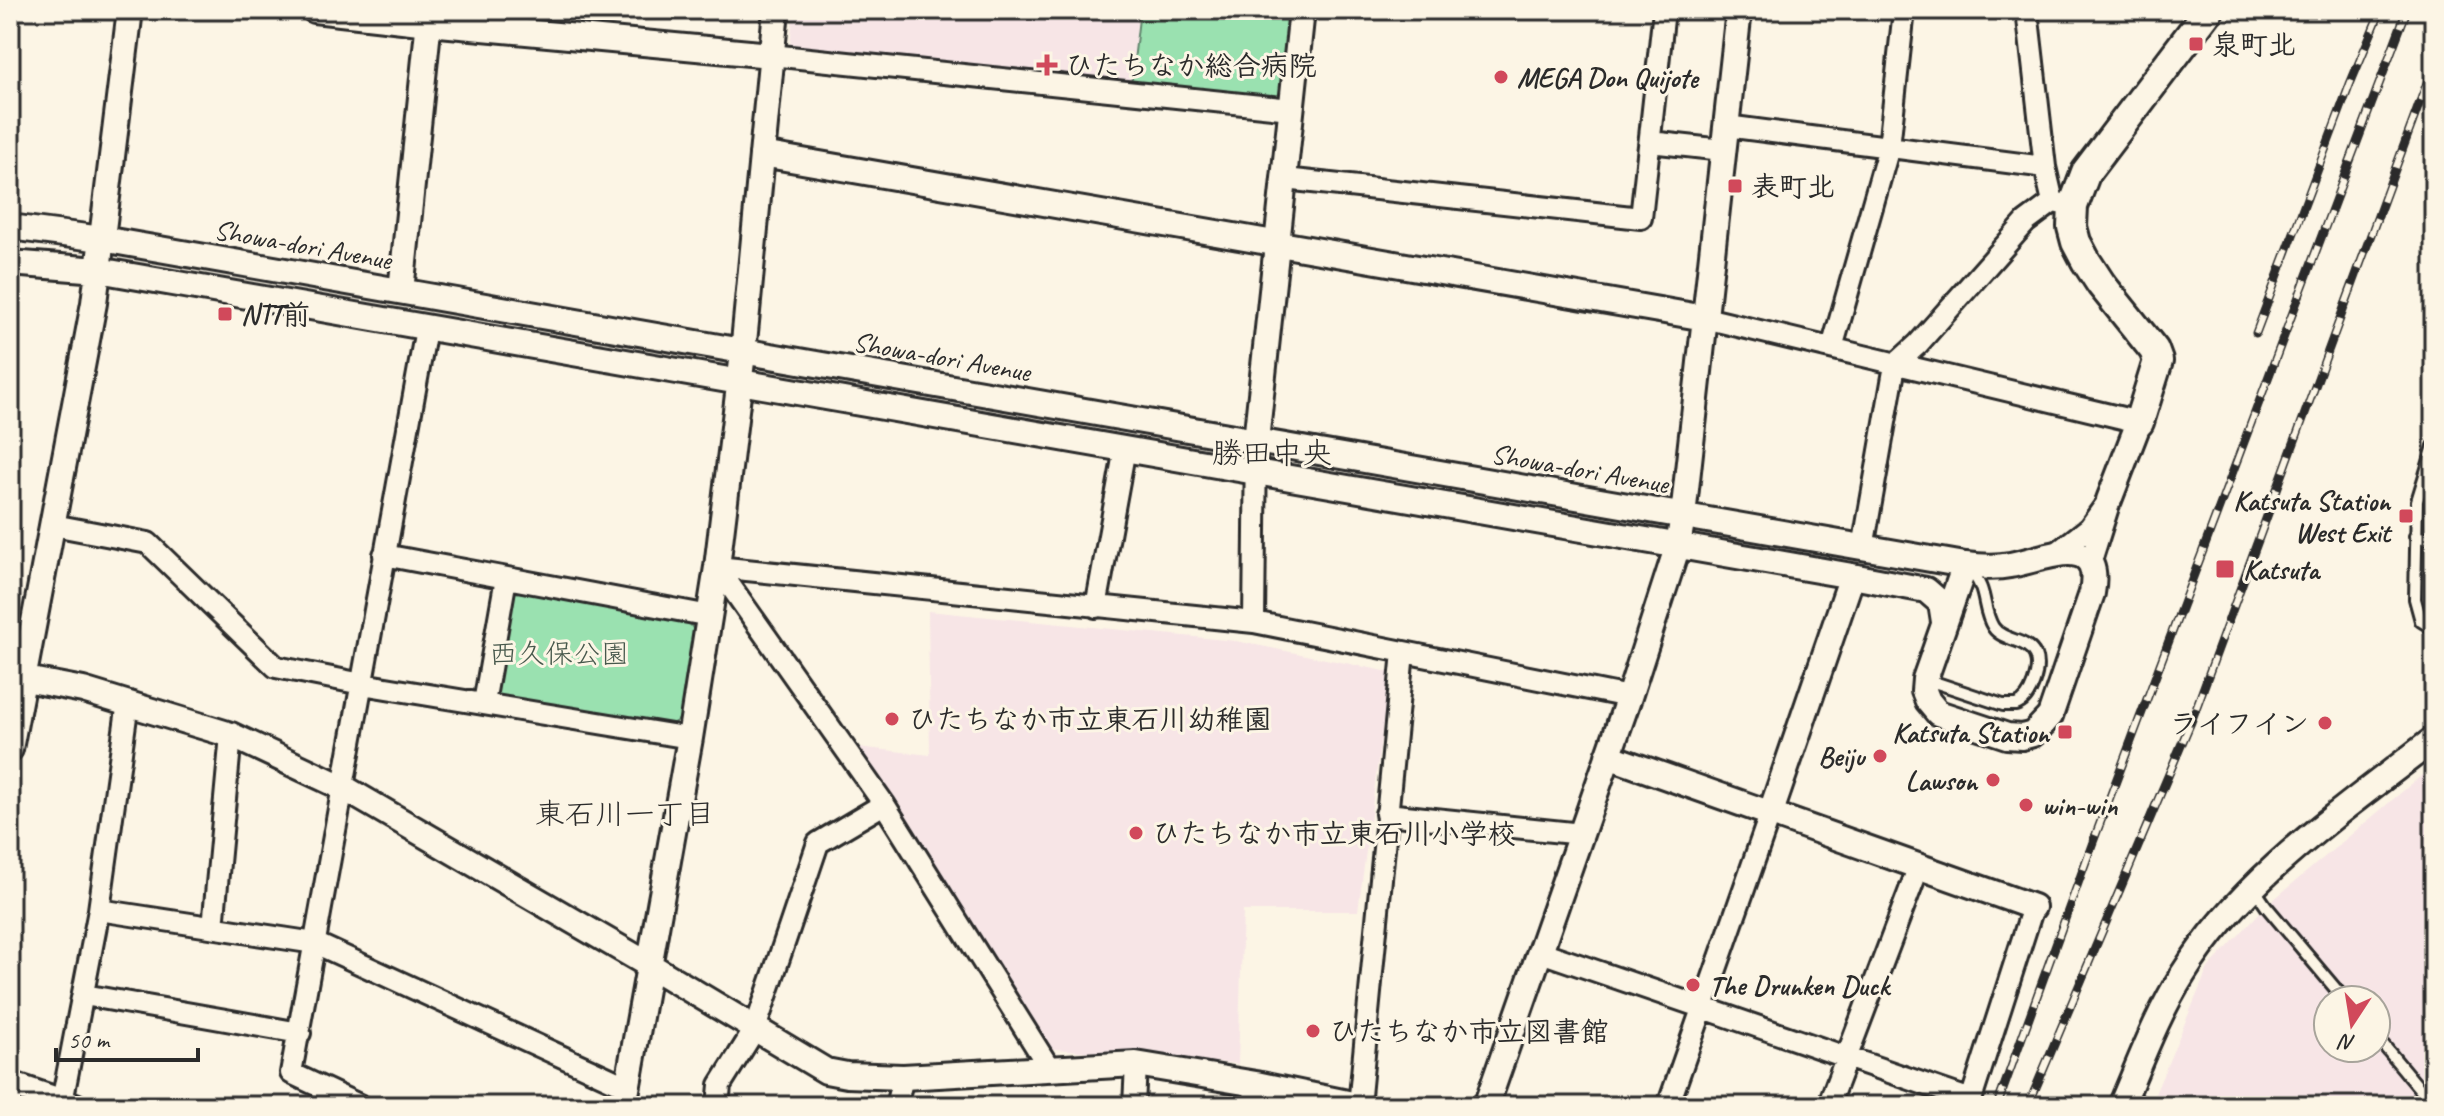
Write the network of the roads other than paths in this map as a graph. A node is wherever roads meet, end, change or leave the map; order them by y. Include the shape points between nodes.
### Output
1 (130, 10) edge
2 (314, 10) edge
3 (776, 10) edge
4 (1302, 10) edge
5 (1664, 10) edge
6 (1739, 10) edge
7 (1904, 10) edge
8 (2027, 10) edge
9 (2209, 10) edge
10 (430, 17) edge
11 (771, 55) junction
12 (1291, 109) junction
13 (1725, 138) junction
14 (1650, 142) junction
15 (1889, 147) junction
16 (762, 154) junction
17 (2045, 167) junction
18 (1285, 179) junction
19 (2063, 204) junction
20 (10, 227) edge
21 (102, 239) junction
22 (1278, 244) junction
23 (10, 263) edge
24 (98, 270) junction
25 (401, 291) junction
26 (1705, 318) junction
27 (426, 329) junction
28 (1832, 348) junction
29 (743, 353) junction
30 (1895, 365) junction
31 (740, 382) junction
32 (2139, 422) junction
33 (1256, 441) junction
34 (2434, 446) edge
35 (1125, 448) junction
36 (1256, 471) junction
37 (2109, 500) junction
38 (1683, 516) junction
39 (53, 525) junction
40 (2415, 536) junction
41 (2434, 540) edge
42 (1678, 545) junction
43 (1863, 548) junction
44 (2058, 552) junction
45 (384, 555) junction
46 (2090, 564) junction
47 (1965, 565) junction
48 (717, 567) junction
49 (1852, 576) junction
50 (506, 578) junction
51 (1096, 607) junction
52 (710, 616) junction
53 (1254, 622) junction
54 (1944, 622) junction
55 (2434, 629) edge
56 (1403, 652) junction
57 (17, 678) edge
58 (1925, 679) junction
59 (362, 684) junction
60 (1629, 697) junction
61 (128, 702) junction
62 (484, 703) junction
63 (231, 735) junction
64 (690, 738) junction
65 (2434, 739) edge
66 (10, 749) edge
67 (1608, 756) junction
68 (344, 788) junction
69 (884, 804) junction
70 (1771, 812) junction
71 (1386, 814) junction
72 (1582, 834) junction
73 (1919, 866) junction
74 (2253, 887) junction
75 (2033, 907) joint
76 (99, 910) junction
77 (213, 927) junction
78 (315, 943) junction
79 (1541, 952) junction
80 (649, 965) junction
81 (2332, 984) edge
82 (84, 995) junction
83 (1701, 1007) junction
84 (755, 1029) junction
85 (300, 1033) junction
86 (2392, 1055) edge
87 (1846, 1059) junction
88 (1136, 1064) junction
89 (1050, 1069) junction
90 (903, 1077) junction
91 (10, 1084) edge
92 (1255, 1095) edge
93 (626, 1096) edge
94 (2131, 1101) edge
95 (1970, 1103) edge
96 (69, 1104) edge
97 (361, 1106) edge
98 (718, 1106) edge
99 (896, 1106) edge
100 (1134, 1106) edge
101 (1359, 1106) edge
102 (1486, 1106) edge
103 (1668, 1106) edge
104 (1828, 1106) edge
105 (2434, 1106) edge

1 - 21 street
2 - 10 street
3 - 11 street
4 - 12 street
5 - 14 street
6 - 13 street
7 - 15 street
8 - 17 street
9 - 19 main road
10 - 11 street
10 - 25 street
11 - 12 street
11 - 16 street
12 - 18 street
13 - 14 street
13 - 15 street
13 - 26 street
14 - 18 street via 1641,218
15 - 17 street
15 - 28 street
16 - 22 street
16 - 29 street
17 - 19 street
18 - 22 street
19 - 30 street via 2026,222
19 - 32 main road via 2086,261 2158,361
20 - 21 street, Showa-dori Avenue
21 - 24 street
21 - 25 street, Showa-dori Avenue
22 - 26 street
22 - 33 street
23 - 24 street
24 - 27 street
24 - 39 street
25 - 29 street, Showa-dori Avenue
26 - 28 street
26 - 38 street
27 - 31 street
27 - 45 street
28 - 30 street
29 - 31 street
29 - 33 street, Showa-dori Avenue
30 - 32 street
30 - 43 street
31 - 35 street
31 - 48 street
32 - 37 street
33 - 36 street
33 - 38 street, Showa-dori Avenue
34 - 40 lane via 2421,485
35 - 36 street
35 - 51 street
36 - 42 street
36 - 53 street
37 - 44 street via 2089,528
37 - 46 street
38 - 42 street
38 - 43 street, Showa-dori Avenue
39 - 57 street
39 - 59 street via 148,543 276,667
40 - 41 lane
40 - 55 lane via 2416,610
42 - 49 street
42 - 60 street
43 - 47 street, Showa-dori Avenue
44 - 46 street via 2075,553
44 - 47 street, Showa-dori Avenue via 2014,565
45 - 50 street
45 - 59 street
46 - 58 street via 2092,593 2050,716 2033,734 2007,736 1938,713 1924,691
47 - 54 street
47 - 58 lane via 1979,581 1994,629 2035,655 2031,687 2016,705 2003,705
48 - 51 street
48 - 52 street
48 - 69 street
49 - 54 street via 1926,590 1941,603
49 - 70 street
50 - 52 street
50 - 62 street
51 - 53 street
52 - 64 street
53 - 56 street
54 - 58 street
56 - 60 street
56 - 71 street
57 - 61 street
57 - 66 street
59 - 62 street
59 - 68 street
60 - 67 street
61 - 63 street
61 - 76 street
62 - 64 street
63 - 68 street
63 - 77 street
64 - 80 street
65 - 74 street
67 - 70 street
67 - 72 street
68 - 78 street
68 - 80 street
69 - 84 street via 818,843
69 - 89 street
70 - 73 street
70 - 83 street
71 - 72 street
71 - 101 street
72 - 79 street
73 - 75 street
73 - 87 street
74 - 81 lane
74 - 94 street via 2183,973
75 - 95 street
76 - 77 street
76 - 82 street
77 - 78 street
78 - 85 street
78 - 93 street
79 - 83 street
79 - 102 street
80 - 84 street
80 - 93 street
82 - 85 street
82 - 96 street
83 - 87 street
83 - 103 street
84 - 90 street via 826,1071
84 - 98 street via 720,1085
85 - 97 street via 291,1073
86 - 105 lane
87 - 95 street
87 - 104 street
88 - 89 street
88 - 92 street
88 - 100 street
89 - 90 street
90 - 99 street
91 - 96 street
92 - 101 street

